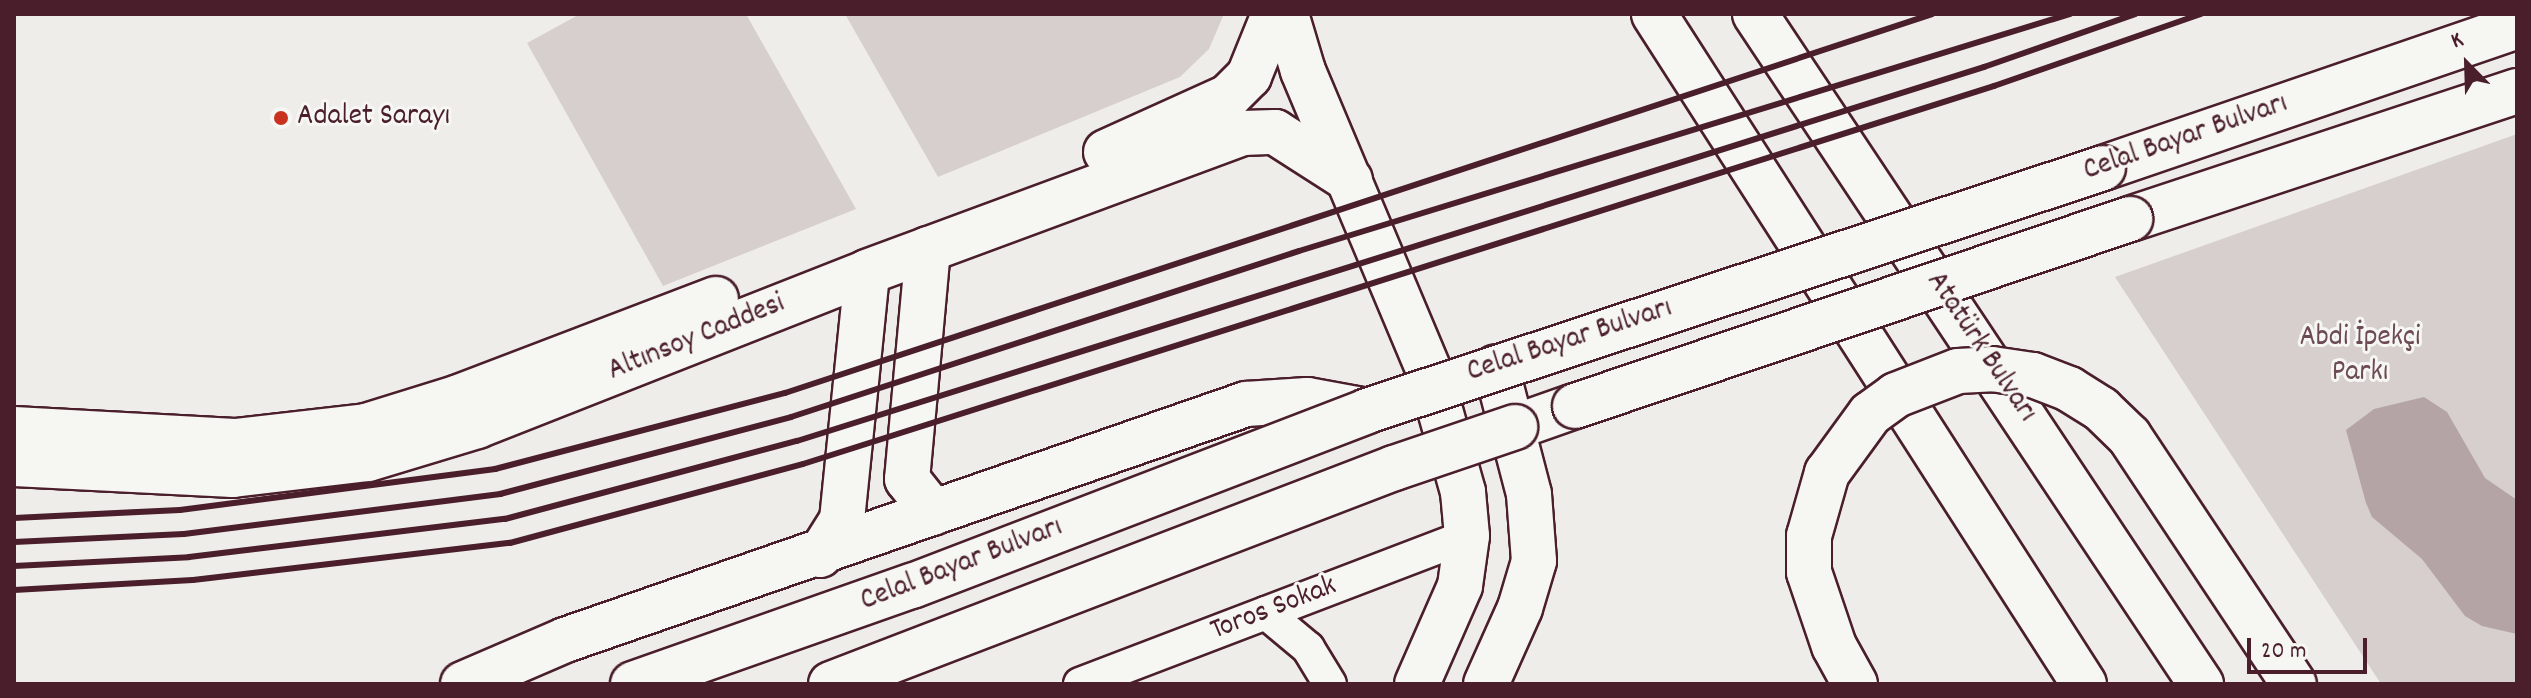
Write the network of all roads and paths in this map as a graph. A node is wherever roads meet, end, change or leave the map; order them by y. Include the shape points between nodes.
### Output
1 (1274, 14) edge
2 (1286, 14) edge
3 (1654, 14) edge
4 (1755, 14) edge
5 (2517, 26) edge
6 (2517, 91) edge
7 (1350, 180) junction
8 (923, 236) junction
9 (863, 258) junction
10 (1496, 367) junction
11 (1367, 411) junction
12 (1515, 427) junction
13 (14, 429) edge
14 (14, 464) edge
15 (934, 513) junction
16 (1467, 536) junction
17 (820, 555) junction
18 (1266, 613) junction
19 (463, 684) edge
20 (633, 684) edge
21 (831, 684) edge
22 (1080, 684) edge
23 (1330, 684) edge
24 (1417, 684) edge
25 (1486, 684) edge
26 (1855, 684) edge
27 (2084, 684) edge
28 (2201, 684) edge
29 (2294, 684) edge

1 - 8 main road, Altınsoy Caddesi via 1249,76 1228,97
2 - 7 main road via 1303,71
3 - 27 main road
4 - 28 main road, Atatürk Bulvarı
5 - 10 main road, Celal Bayar Bulvarı, bridge
6 - 12 main road, Celal Bayar Bulvarı, bridge
7 - 8 main road, Altınsoy Caddesi via 1275,132 1243,133
7 - 16 main road via 1448,431
8 - 9 main road, Altınsoy Caddesi
8 - 15 main road via 907,479
9 - 13 main road, Altınsoy Caddesi via 366,426 235,441
9 - 14 main road, Altınsoy Caddesi via 477,426 368,459 233,475
9 - 17 main road via 842,520
10 - 11 main road, Celal Bayar Bulvarı, bridge
10 - 12 main road
11 - 15 main road via 1307,400 1246,404
11 - 20 main road, Celal Bayar Bulvarı, bridge via 912,586
12 - 21 main road, Celal Bayar Bulvarı, bridge
12 - 25 main road via 1529,494 1534,561
15 - 17 main road
16 - 18 street, Toros Sokak
16 - 24 main road via 1460,586
17 - 19 main road via 565,640
18 - 22 street, Toros Sokak
18 - 23 street via 1308,648
26 - 29 main road, bridge via 1834,646 1809,572 1809,536 1827,473 1870,414 1896,395 1958,371 1992,369 2033,375 2069,389 2129,436

